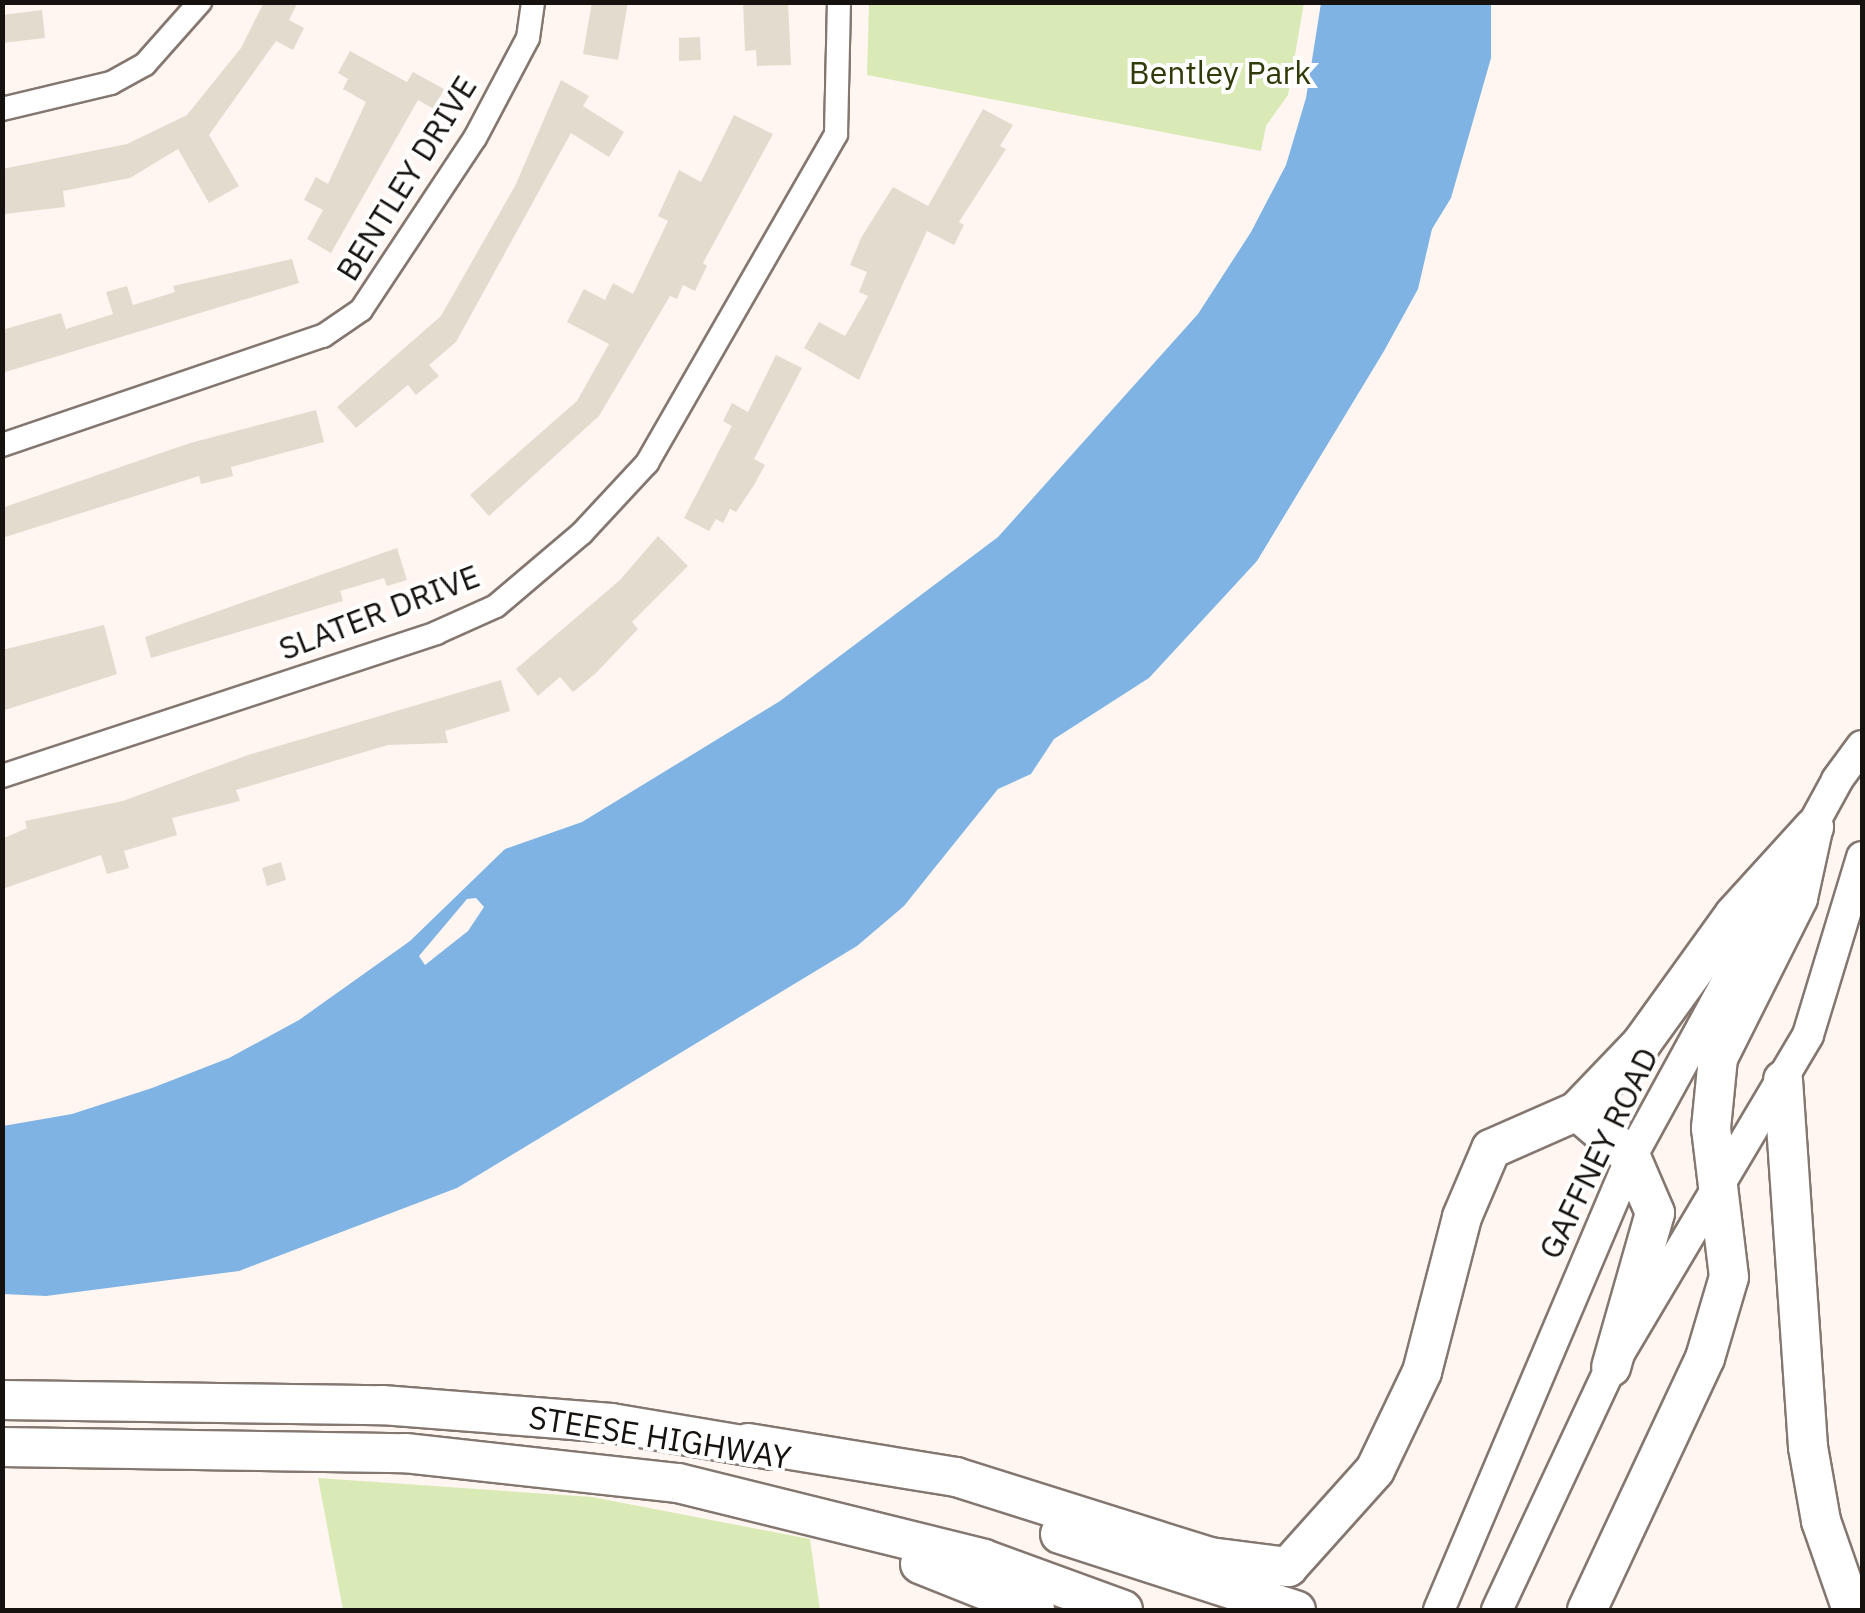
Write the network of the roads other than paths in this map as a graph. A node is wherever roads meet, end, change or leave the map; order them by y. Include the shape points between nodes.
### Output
1 (200, 2) edge
2 (533, 2) edge
3 (839, 2) edge
4 (2, 109) edge
5 (2, 446) edge
6 (1862, 746) edge
7 (2, 776) edge
8 (1814, 827) junction
9 (1862, 857) edge
10 (1783, 1080) junction
11 (1577, 1111) junction
12 (1631, 1158) junction
13 (1720, 1188) junction
14 (1611, 1367) junction
15 (2, 1400) edge
16 (748, 1443) junction
17 (2, 1448) edge
18 (764, 1503) junction
19 (1035, 1610) edge
20 (1123, 1610) edge
21 (1296, 1610) edge
22 (1438, 1610) edge
23 (1497, 1610) edge
24 (1587, 1610) edge
25 (1852, 1610) edge

1 - 4 street via 145,64 111,83
2 - 5 street, BENTLEY DRIVE via 528,38 474,138 361,310 323,336
3 - 7 street, SLATER DRIVE via 836,134 646,463 582,533 496,606 436,632
6 - 8 main road, GAFFNEY ROAD
8 - 11 highway via 1734,915 1641,1044
8 - 12 main road, GAFFNEY ROAD
8 - 13 highway via 1798,898 1718,1058 1711,1128
9 - 10 main road via 1808,1035
10 - 13 main road
10 - 25 highway via 1808,1447 1821,1521
11 - 12 highway
11 - 16 highway via 1491,1149 1462,1217 1422,1372 1375,1470 1288,1567 1210,1557 956,1477
12 - 14 highway via 1655,1213
12 - 22 main road, GAFFNEY ROAD
13 - 14 main road
13 - 24 highway via 1729,1277 1705,1358
14 - 23 main road
15 - 16 highway, STEESE HIGHWAY via 382,1404 611,1422
16 - 21 highway, STEESE HIGHWAY via 968,1501
17 - 18 highway, STEESE HIGHWAY via 405,1453 678,1483
18 - 19 highway
18 - 20 highway, STEESE HIGHWAY via 984,1559

